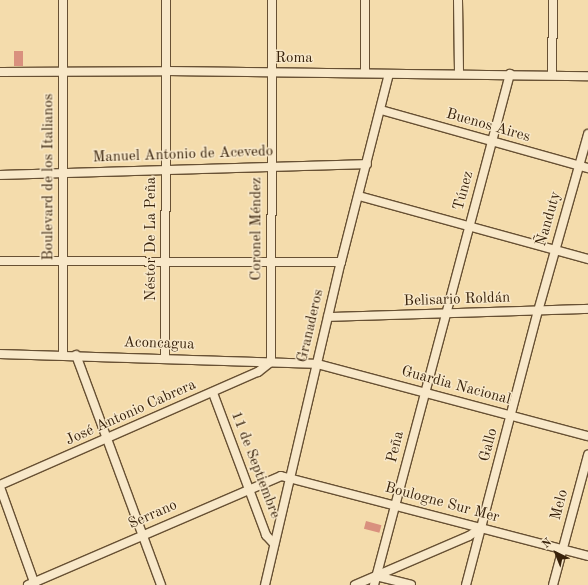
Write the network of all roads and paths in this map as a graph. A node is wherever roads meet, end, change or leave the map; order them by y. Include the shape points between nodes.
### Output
1 (63, 0) edge
2 (166, 0) edge
3 (272, 0) edge
4 (365, 0) edge
5 (458, 0) edge
6 (553, 0) edge
7 (167, 71) junction
8 (0, 72) edge
9 (63, 73) junction
10 (272, 73) junction
11 (365, 73) junction
12 (389, 74) junction
13 (459, 74) junction
14 (510, 74) junction
15 (552, 75) junction
16 (588, 76) edge
17 (381, 110) junction
18 (588, 134) edge
19 (492, 142) junction
20 (367, 164) junction
21 (579, 166) junction
22 (271, 167) junction
23 (588, 168) edge
24 (166, 169) junction
25 (64, 173) junction
26 (0, 175) edge
27 (359, 196) junction
28 (469, 227) junction
29 (555, 250) junction
30 (588, 259) edge
31 (272, 260) junction
32 (0, 261) edge
33 (63, 261) junction
34 (166, 261) junction
35 (341, 262) junction
36 (588, 309) edge
37 (538, 311) junction
38 (445, 315) junction
39 (328, 317) junction
40 (63, 355) junction
41 (76, 355) junction
42 (1, 356) edge
43 (165, 358) junction
44 (271, 362) junction
45 (316, 364) junction
46 (424, 392) junction
47 (213, 393) junction
48 (511, 415) junction
49 (588, 436) edge
50 (106, 439) junction
51 (588, 455) edge
52 (290, 478) junction
53 (0, 486) edge
54 (248, 489) junction
55 (395, 506) junction
56 (481, 528) junction
57 (143, 535) junction
58 (274, 544) junction
59 (563, 549) junction
60 (588, 556) edge
61 (376, 576) junction
62 (33, 584) edge
63 (161, 585) edge
64 (265, 585) edge
65 (355, 585) edge
66 (374, 585) edge
67 (411, 585) edge
68 (466, 585) edge
69 (553, 585) edge

1 - 9 street, Boulevard de los Italianos
2 - 7 street, Néstor De La Peña
3 - 10 street, Coronel Méndez
4 - 11 street
5 - 13 street
6 - 15 street
7 - 9 street, Roma
7 - 10 street, Roma
7 - 24 street, Néstor De La Peña
8 - 9 street, Roma
9 - 25 street, Boulevard de los Italianos
10 - 11 street, Roma
10 - 22 street, Coronel Méndez
11 - 12 street, Roma
12 - 13 street, Roma
12 - 17 street, Granaderos
13 - 14 street, Roma
14 - 15 street, Roma
14 - 19 street, Túnez
15 - 16 street, Roma
17 - 19 street, Buenos Aires
17 - 20 street, Granaderos
18 - 21 street, Ñanduty
19 - 21 street, Buenos Aires
19 - 28 street, Túnez
20 - 22 street, Manuel Antonio de Acevedo
20 - 27 street, Granaderos
21 - 23 street, Buenos Aires
21 - 29 street, Ñanduty
22 - 24 street, Manuel Antonio de Acevedo
22 - 31 street, Coronel Méndez
24 - 25 street, Manuel Antonio de Acevedo
24 - 34 street, Néstor De La Peña
25 - 26 street, Manuel Antonio de Acevedo
25 - 33 street, Boulevard de los Italianos
27 - 28 street
27 - 35 street, Granaderos
28 - 29 street
28 - 38 street, Túnez
29 - 30 street
29 - 37 street, Ñanduty
31 - 34 street
31 - 35 street
31 - 44 street, Coronel Méndez
32 - 33 street
33 - 34 street
33 - 40 street, Boulevard de los Italianos
34 - 43 street, Néstor De La Peña
35 - 39 street, Granaderos
36 - 37 street, Belisario Roldán
37 - 38 street, Belisario Roldán
37 - 48 street, Gallo
38 - 39 street, Belisario Roldán
38 - 46 street, Peña
39 - 45 street, Granaderos
40 - 41 street, Aconcagua
40 - 42 street, Aconcagua
41 - 43 street, Aconcagua
41 - 50 street
43 - 44 street, Aconcagua
44 - 45 street, Aconcagua
44 - 47 street, José Antonio Cabrera via 258,372
45 - 46 street, Guardia Nacional
45 - 52 street, Granaderos
46 - 48 street, Guardia Nacional
46 - 55 street, Peña
47 - 50 street, José Antonio Cabrera
47 - 54 street, 11 de Septiembre
48 - 49 street, Guardia Nacional
48 - 56 street, Gallo
50 - 53 street, José Antonio Cabrera
50 - 57 street
51 - 59 street, Melo
52 - 54 street, Serrano via 277,476
52 - 55 street, Boulogne Sur Mer
52 - 58 street, Granaderos
53 - 62 street
54 - 57 street, Serrano
54 - 58 street, 11 de Septiembre via 266,535
55 - 56 street, Boulogne Sur Mer
55 - 61 street, Peña
56 - 59 street, Boulogne Sur Mer
56 - 61 street via 469,536
56 - 68 street, Gallo
57 - 62 street, Serrano
57 - 63 street
58 - 64 street, Granaderos
59 - 60 street, Boulogne Sur Mer
59 - 69 street, Melo
61 - 65 street
61 - 66 street, Peña
61 - 67 street

